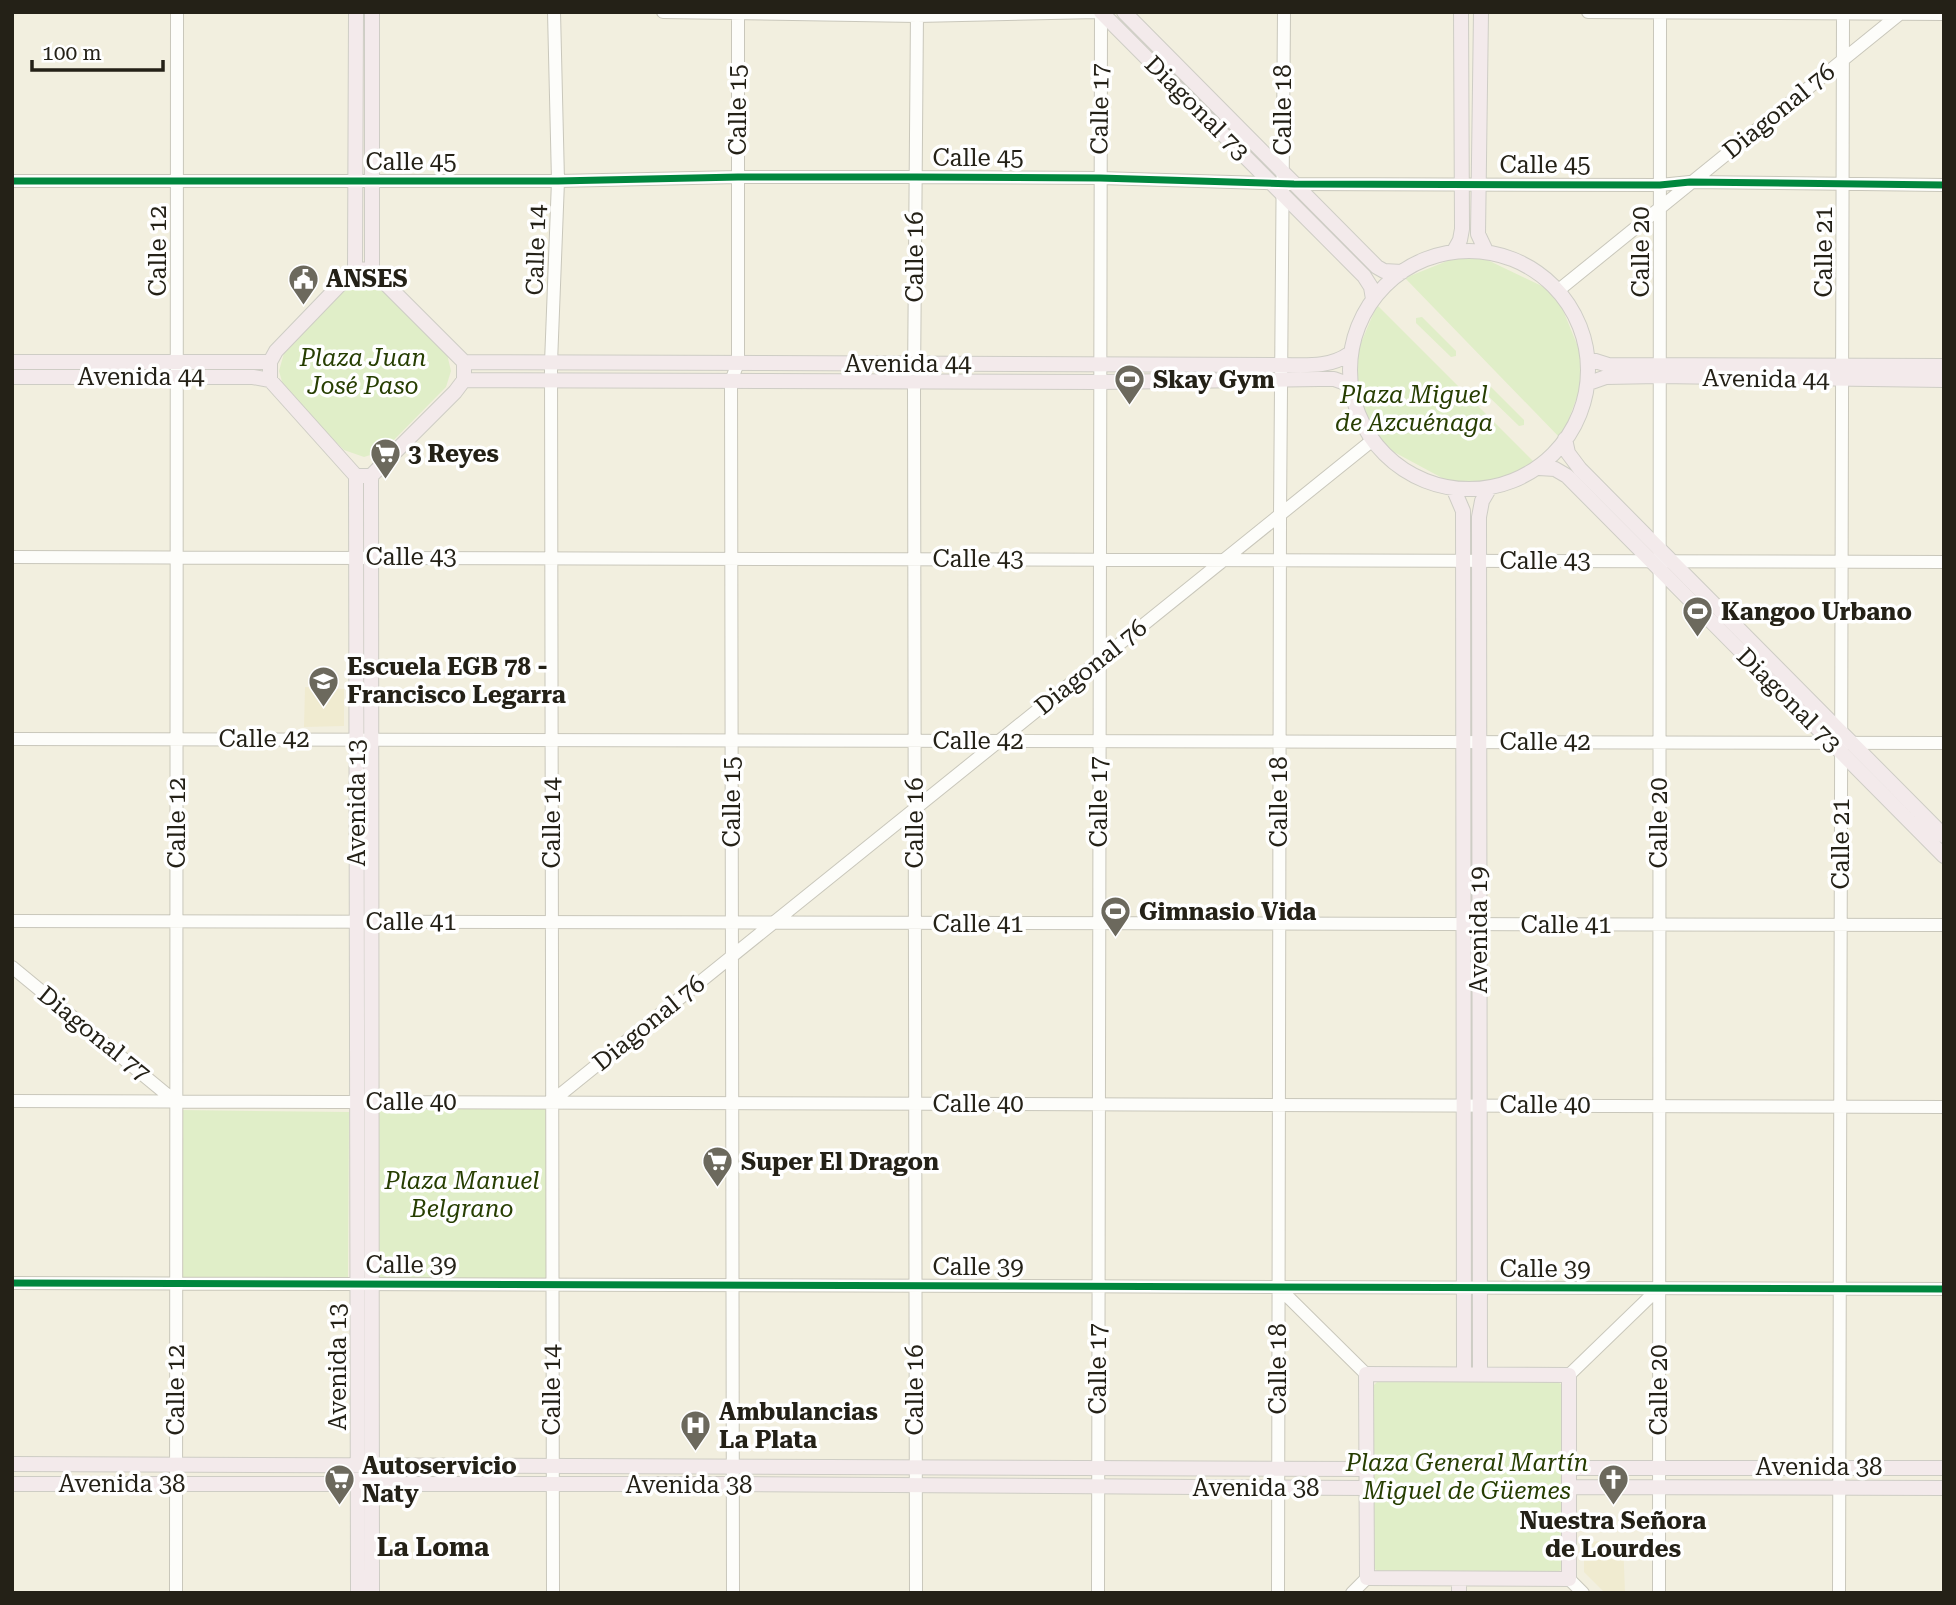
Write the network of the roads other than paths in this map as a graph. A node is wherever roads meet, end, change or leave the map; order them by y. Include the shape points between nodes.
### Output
1 (177, 12) edge
2 (356, 12) edge
3 (372, 12) edge
4 (554, 12) edge
5 (663, 12) edge
6 (1099, 12) edge
7 (1124, 12) edge
8 (1284, 12) edge
9 (1461, 12) edge
10 (1481, 12) edge
11 (1588, 12) edge
12 (1660, 12) edge
13 (1843, 13) edge
14 (1900, 13) edge
15 (737, 14) edge
16 (917, 14) edge
17 (1944, 14) edge
18 (1843, 59) junction
19 (738, 177) junction
20 (916, 177) junction
21 (1100, 178) junction
22 (12, 181) edge
23 (355, 181) junction
24 (558, 181) junction
25 (177, 182) junction
26 (372, 182) junction
27 (1690, 182) junction
28 (1283, 184) junction
29 (1461, 184) junction
30 (1479, 184) junction
31 (1660, 185) junction
32 (1843, 185) junction
33 (1944, 185) edge
34 (1660, 207) junction
35 (1454, 251) junction
36 (1486, 251) junction
37 (355, 269) junction
38 (372, 270) junction
39 (1402, 272) junction
40 (1560, 289) junction
41 (1373, 299) junction
42 (1349, 355) junction
43 (1589, 359) junction
44 (12, 362) edge
45 (270, 362) junction
46 (464, 362) junction
47 (551, 363) junction
48 (738, 363) junction
49 (914, 364) junction
50 (1099, 364) junction
51 (1944, 366) edge
52 (177, 370) junction
53 (1659, 371) junction
54 (1282, 372) junction
55 (1843, 373) junction
56 (12, 377) edge
57 (270, 380) junction
58 (464, 380) junction
59 (551, 380) junction
60 (1944, 380) edge
61 (732, 381) junction
62 (914, 382) junction
63 (1099, 382) junction
64 (1589, 383) junction
65 (1348, 384) junction
66 (1565, 439) junction
67 (1369, 443) junction
68 (1539, 468) junction
69 (364, 476) junction
70 (1489, 489) junction
71 (1454, 490) junction
72 (1280, 515) junction
73 (12, 556) edge
74 (177, 557) junction
75 (364, 557) junction
76 (551, 557) junction
77 (732, 558) junction
78 (914, 558) junction
79 (1099, 559) junction
80 (1222, 560) junction
81 (1280, 560) junction
82 (1660, 560) junction
83 (1462, 561) junction
84 (1479, 561) junction
85 (1842, 562) junction
86 (1944, 562) edge
87 (1099, 663) junction
88 (12, 739) edge
89 (177, 739) junction
90 (364, 740) junction
91 (552, 740) junction
92 (732, 741) junction
93 (915, 741) junction
94 (998, 741) junction
95 (1099, 741) junction
96 (1279, 742) junction
97 (1463, 742) junction
98 (1479, 742) junction
99 (1659, 743) junction
100 (1841, 743) junction
101 (1944, 743) edge
102 (916, 807) junction
103 (1944, 836) edge
104 (1944, 856) edge
105 (12, 921) edge
106 (177, 921) junction
107 (364, 922) junction
108 (552, 923) junction
109 (732, 923) junction
110 (774, 923) junction
111 (915, 923) junction
112 (1099, 924) junction
113 (1279, 924) junction
114 (1479, 924) junction
115 (1463, 925) junction
116 (1659, 925) junction
117 (1841, 925) junction
118 (1944, 925) edge
119 (733, 955) junction
120 (12, 967) edge
121 (12, 1101) edge
122 (364, 1101) junction
123 (176, 1102) junction
124 (551, 1102) junction
125 (732, 1103) junction
126 (915, 1103) junction
127 (1098, 1104) junction
128 (1279, 1105) junction
129 (1463, 1105) junction
130 (1480, 1105) junction
131 (1659, 1106) junction
132 (1840, 1107) junction
133 (1944, 1107) edge
134 (12, 1283) edge
135 (176, 1284) junction
136 (365, 1284) junction
137 (552, 1285) junction
138 (733, 1286) junction
139 (915, 1286) junction
140 (1098, 1287) junction
141 (1278, 1287) junction
142 (1464, 1288) junction
143 (1480, 1288) junction
144 (1659, 1289) junction
145 (1840, 1289) junction
146 (1944, 1289) edge
147 (1366, 1374) junction
148 (1464, 1374) junction
149 (1480, 1374) junction
150 (1569, 1375) junction
151 (12, 1464) edge
152 (176, 1465) junction
153 (365, 1465) junction
154 (552, 1466) junction
155 (733, 1467) junction
156 (915, 1467) junction
157 (1659, 1467) junction
158 (1098, 1468) junction
159 (1278, 1468) junction
160 (1569, 1468) junction
161 (1840, 1468) junction
162 (1944, 1468) edge
163 (1366, 1469) junction
164 (12, 1484) edge
165 (733, 1484) junction
166 (176, 1485) junction
167 (365, 1485) junction
168 (552, 1486) junction
169 (1098, 1486) junction
170 (915, 1487) junction
171 (1569, 1487) junction
172 (1659, 1487) junction
173 (1278, 1488) junction
174 (1366, 1488) junction
175 (1840, 1488) junction
176 (1944, 1488) edge
177 (1367, 1578) junction
178 (1569, 1579) junction
179 (1459, 1586) edge
180 (1476, 1586) edge
181 (176, 1593) edge
182 (358, 1593) edge
183 (372, 1593) edge
184 (553, 1593) edge
185 (733, 1593) edge
186 (916, 1593) edge
187 (1098, 1593) edge
188 (1278, 1593) edge
189 (1352, 1593) edge
190 (1583, 1593) edge
191 (1660, 1593) edge
192 (1839, 1593) edge

1 - 25 street, Calle 12
2 - 23 main road
3 - 26 main road
4 - 24 street, Calle 14
5 - 15 street
6 - 16 street
6 - 21 street, Calle 17
6 - 28 main road, Diagonal 73
7 - 28 main road, Diagonal 73
8 - 28 street, Calle 18
9 - 29 main road
10 - 30 main road
11 - 12 street
12 - 13 street
12 - 31 street, Calle 20
13 - 14 street
13 - 18 street, Calle 21
14 - 17 street
14 - 18 street, Diagonal 76
15 - 16 street
15 - 19 street, Calle 15
16 - 20 street, Calle 16
18 - 27 street, Diagonal 76
18 - 32 street, Calle 21
19 - 20 street, Calle 45
19 - 24 street, Calle 45
19 - 48 street, Calle 15
20 - 21 street, Calle 45
20 - 49 street, Calle 16
21 - 28 street, Calle 45
21 - 50 street, Calle 17
22 - 25 street, Calle 45
23 - 25 street, Calle 45
23 - 26 street, Calle 45
23 - 37 main road
24 - 26 street, Calle 45
24 - 47 street, Calle 14
25 - 52 street, Calle 12
26 - 38 main road
27 - 31 street, Calle 45
27 - 32 street, Calle 45
27 - 34 street, Diagonal 76
28 - 29 street, Calle 45
28 - 39 main road, Diagonal 73 via 1377,267
28 - 41 main road, Diagonal 73 via 1364,276
28 - 54 street, Calle 18
29 - 30 street, Calle 45
29 - 35 main road via 1462,229
30 - 31 street, Calle 45
30 - 36 main road via 1478,234
31 - 34 street, Calle 20
32 - 33 street, Calle 45
32 - 55 street, Calle 21
34 - 40 street, Diagonal 76
34 - 53 street, Calle 20
35 - 36 main road via 1470,247
35 - 39 main road
36 - 40 main road
37 - 38 main road
37 - 45 main road
38 - 46 main road
39 - 41 main road
40 - 43 main road
41 - 42 main road
42 - 54 main road, Avenida 44
42 - 65 main road
43 - 53 main road, Avenida 44
43 - 64 main road
44 - 52 main road, Avenida 44
45 - 52 main road, Avenida 44
45 - 57 main road
46 - 47 main road, Avenida 44
46 - 58 main road
47 - 48 main road, Avenida 44
47 - 59 street, Calle 14
48 - 49 main road, Avenida 44
48 - 61 street, Calle 15
49 - 50 main road, Avenida 44
49 - 62 street, Calle 16
50 - 54 main road, Avenida 44
50 - 63 street, Calle 17
51 - 55 main road, Avenida 44
52 - 56 main road, Avenida 44
52 - 57 main road, Avenida 44
52 - 74 street, Calle 12
53 - 55 main road, Avenida 44
53 - 64 main road, Avenida 44
53 - 82 street, Calle 20
54 - 63 main road, Avenida 44
54 - 65 main road, Avenida 44
54 - 72 street, Calle 18
55 - 60 main road, Avenida 44
55 - 85 street, Calle 21
57 - 69 main road
58 - 59 main road, Avenida 44
58 - 69 main road
59 - 61 main road, Avenida 44
59 - 76 street, Calle 14
61 - 62 main road, Avenida 44
61 - 77 street, Calle 15
62 - 63 main road, Avenida 44
62 - 78 street, Calle 16
63 - 79 street, Calle 17
64 - 66 main road
65 - 67 main road
66 - 68 main road
66 - 82 main road, Diagonal 73 via 1580,469
67 - 71 main road
67 - 72 street, Diagonal 76
68 - 70 main road
68 - 82 main road, Diagonal 73 via 1567,476
69 - 75 main road, Avenida 13
70 - 71 main road
70 - 84 main road, Avenida 19 via 1480,508
71 - 83 main road, Avenida 19 via 1463,511
72 - 80 street, Diagonal 76
72 - 81 street, Calle 18
73 - 74 street, Calle 43
74 - 75 street, Calle 43
74 - 89 street, Calle 12
75 - 76 street, Calle 43
75 - 90 main road, Avenida 13
76 - 77 street, Calle 43
76 - 91 street, Calle 14
77 - 78 street, Calle 43
77 - 92 street, Calle 15
78 - 79 street, Calle 43
78 - 93 street, Calle 16
79 - 80 street, Calle 43
79 - 87 street, Calle 17
80 - 81 street, Calle 43
80 - 87 street, Diagonal 76
81 - 83 street, Calle 43
81 - 96 street, Calle 18
82 - 84 street, Calle 43
82 - 85 street, Calle 43
82 - 99 street, Calle 20
82 - 100 main road, Diagonal 73
83 - 84 street, Calle 43
83 - 97 main road, Avenida 19
84 - 98 main road, Avenida 19
85 - 86 street, Calle 43
85 - 100 street, Calle 21
87 - 94 street, Diagonal 76
87 - 95 street, Calle 17
88 - 89 street, Calle 42
89 - 90 street, Calle 42
89 - 106 street, Calle 12
90 - 91 street, Calle 42
90 - 107 main road, Avenida 13
91 - 92 street, Calle 42
91 - 108 street, Calle 14
92 - 93 street, Calle 42
92 - 109 street, Calle 15
93 - 94 street, Calle 42
93 - 102 street, Calle 16
94 - 95 street, Calle 42
94 - 102 street, Diagonal 76
95 - 96 street, Calle 42
95 - 112 street, Calle 17
96 - 97 street, Calle 42
96 - 113 street, Calle 18
97 - 98 street, Calle 42
97 - 115 main road, Avenida 19
98 - 99 street, Calle 42
98 - 114 main road, Avenida 19
99 - 100 street, Calle 42
99 - 116 street, Calle 20
100 - 101 street, Calle 42
100 - 103 main road, Diagonal 73
100 - 104 main road, Diagonal 73
100 - 117 street, Calle 21
102 - 110 street, Diagonal 76
102 - 111 street, Calle 16
105 - 106 street, Calle 41
106 - 107 street, Calle 41
106 - 123 street, Calle 12
107 - 108 street, Calle 41
107 - 122 main road, Avenida 13
108 - 109 street, Calle 41
108 - 124 street, Calle 14
109 - 110 street, Calle 41
109 - 119 street, Calle 15
110 - 111 street, Calle 41
110 - 119 street, Diagonal 76
111 - 112 street, Calle 41
111 - 126 street, Calle 16
112 - 113 street, Calle 41
112 - 127 street, Calle 17
113 - 115 street, Calle 41
113 - 128 street, Calle 18
114 - 115 street, Calle 41
114 - 116 street, Calle 41
114 - 130 main road, Avenida 19
115 - 129 main road, Avenida 19
116 - 117 street, Calle 41
116 - 131 street, Calle 20
117 - 118 street, Calle 41
117 - 132 street, Calle 21
119 - 124 street, Diagonal 76
119 - 125 street, Calle 15
120 - 123 street, Diagonal 77
121 - 123 street, Calle 40
122 - 123 street, Calle 40
122 - 124 street, Calle 40
122 - 136 main road, Avenida 13
123 - 135 street, Calle 12
124 - 125 street, Calle 40
124 - 137 street, Calle 14
125 - 126 street, Calle 40
125 - 138 street, Calle 15
126 - 127 street, Calle 40
126 - 139 street, Calle 16
127 - 128 street, Calle 40
127 - 140 street, Calle 17
128 - 129 street, Calle 40
128 - 141 street, Calle 18
129 - 130 street, Calle 40
129 - 142 main road, Avenida 19
130 - 131 street, Calle 40
130 - 143 main road, Avenida 19
131 - 132 street, Calle 40
131 - 144 street, Calle 20
132 - 133 street, Calle 40
132 - 145 street, Calle 21
134 - 135 street, Calle 39
135 - 136 street, Calle 39
135 - 152 street, Calle 12
136 - 137 street, Calle 39
136 - 153 main road, Avenida 13
137 - 138 street, Calle 39
137 - 154 street, Calle 14
138 - 139 street, Calle 39
138 - 155 street, Calle 15
139 - 140 street, Calle 39
139 - 156 street, Calle 16
140 - 141 street, Calle 39
140 - 158 street, Calle 17
141 - 142 street, Calle 39
141 - 147 street
141 - 159 street, Calle 18
142 - 143 street, Calle 39
142 - 148 main road, Avenida 19
143 - 144 street, Calle 39
143 - 149 main road, Avenida 19
144 - 145 street, Calle 39
144 - 150 street
144 - 157 street, Calle 20
145 - 146 street, Calle 39
145 - 161 street, Calle 21
147 - 148 main road
147 - 163 main road
148 - 149 main road
149 - 150 main road
150 - 160 main road
151 - 152 main road, Avenida 38
152 - 153 main road, Avenida 38
152 - 166 street, Calle 12
153 - 154 main road, Avenida 38
153 - 167 main road, Avenida 13
154 - 155 main road, Avenida 38
154 - 168 street, Calle 14
155 - 156 main road, Avenida 38
155 - 165 street, Calle 15
156 - 158 main road, Avenida 38
156 - 170 street, Calle 16
157 - 160 main road, Avenida 38
157 - 161 main road, Avenida 38
157 - 172 street, Calle 20
158 - 159 main road, Avenida 38
158 - 169 street, Calle 17
159 - 163 main road, Avenida 38
159 - 173 street, Calle 18
160 - 171 main road
161 - 162 main road, Avenida 38
161 - 175 street, Calle 21
163 - 174 main road
164 - 166 main road, Avenida 38
165 - 168 main road, Avenida 38
165 - 170 main road, Avenida 38
165 - 185 street, Calle 15
166 - 167 main road, Avenida 38
166 - 181 street, Calle 12
167 - 168 main road, Avenida 38
167 - 182 main road, Avenida 13
167 - 183 main road, Avenida 13
168 - 184 street, Calle 14
169 - 170 main road, Avenida 38
169 - 173 main road, Avenida 38
169 - 187 street, Calle 17
170 - 186 street, Calle 16
171 - 172 main road, Avenida 38
171 - 178 main road
172 - 175 main road, Avenida 38
172 - 191 street, Calle 20
173 - 174 main road, Avenida 38
173 - 188 street, Calle 18
174 - 177 main road
175 - 176 main road, Avenida 38
175 - 192 street, Calle 21
177 - 179 main road
177 - 189 street
178 - 180 main road
178 - 190 street
179 - 180 main road

